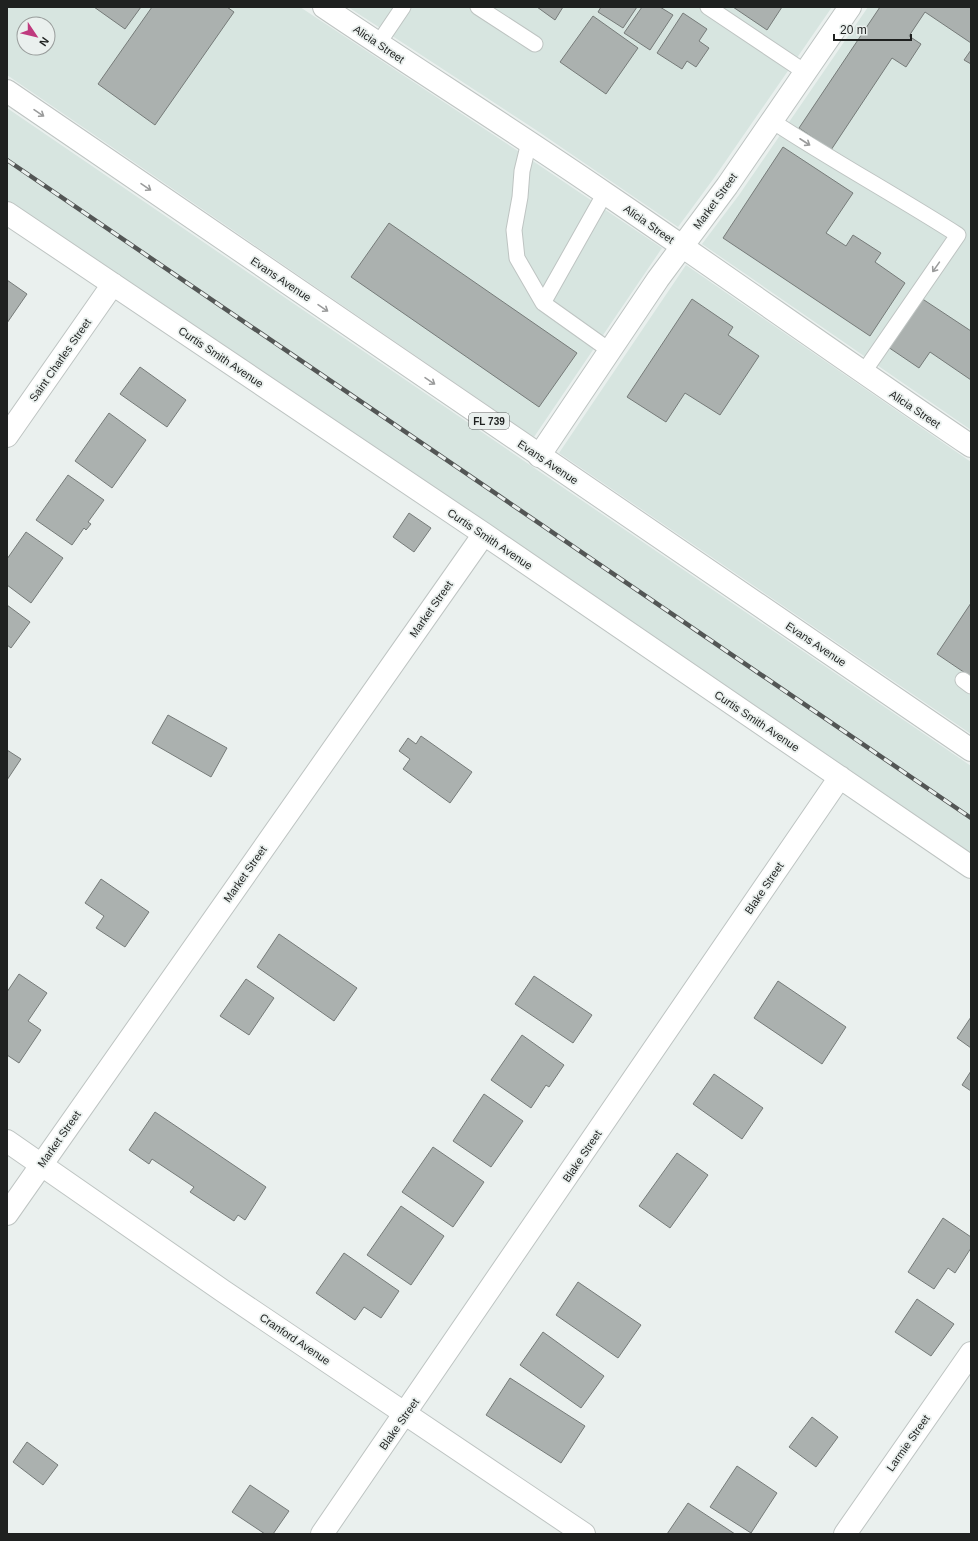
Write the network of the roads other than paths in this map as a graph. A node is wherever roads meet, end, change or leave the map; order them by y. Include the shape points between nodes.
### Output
1 (324, 7) edge
2 (403, 7) edge
3 (478, 7) edge
4 (708, 7) edge
5 (850, 7) edge
6 (378, 44) junction
7 (535, 44) dead end
8 (805, 72) junction
9 (7, 91) edge
10 (772, 120) junction
11 (529, 142) junction
12 (605, 193) junction
13 (7, 213) edge
14 (682, 246) junction
15 (113, 284) junction
16 (543, 303) junction
17 (609, 350) junction
18 (863, 373) junction
19 (7, 436) edge
20 (971, 446) edge
21 (539, 456) junction
22 (484, 534) junction
23 (971, 750) edge
24 (840, 777) junction
25 (971, 867) edge
26 (7, 1141) edge
27 (41, 1165) junction
28 (7, 1214) edge
29 (971, 1353) edge
30 (406, 1413) junction
31 (322, 1534) edge
32 (584, 1534) edge
33 (845, 1534) edge

1 - 6 street, Alicia Street
2 - 6 lane
3 - 7 lane
4 - 8 lane
5 - 8 street, Market Street
6 - 11 street, Alicia Street
8 - 10 street, Market Street
9 -> 21 street, Evans Avenue / FL 739
10 - 14 street, Market Street
10 -> 18 lane via 818,151 867,178 958,235
11 - 12 street, Alicia Street
11 - 16 lane via 522,171 514,230 517,258
12 - 14 street, Alicia Street
12 - 16 lane
13 - 15 street, Curtis Smith Avenue
14 - 17 street, Market Street
14 - 18 street, Alicia Street
15 - 19 street, Saint Charles Street
15 - 22 street, Curtis Smith Avenue
16 - 17 lane
17 - 21 street, Market Street
18 - 20 street, Alicia Street
21 - 23 street, Evans Avenue / FL 739
22 - 24 street, Curtis Smith Avenue
22 - 27 street, Market Street
24 - 25 street, Curtis Smith Avenue
24 - 30 street, Blake Street
26 - 27 street, Cranford Avenue
27 - 28 street, Market Street
27 - 30 street, Cranford Avenue
29 - 33 street, Larmie Street
30 - 31 street, Blake Street
30 - 32 street, Cranford Avenue

